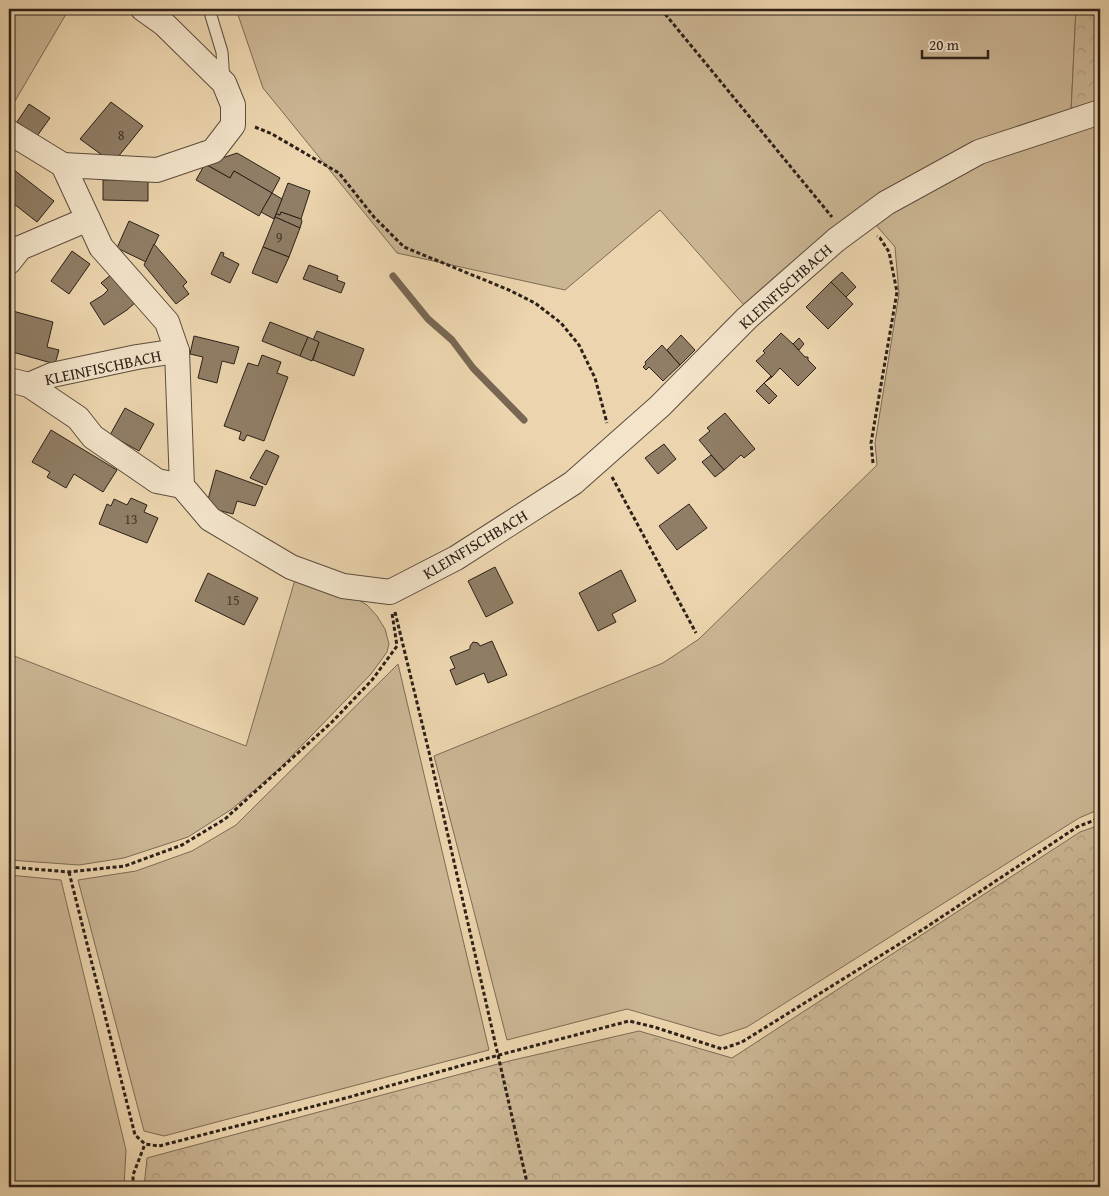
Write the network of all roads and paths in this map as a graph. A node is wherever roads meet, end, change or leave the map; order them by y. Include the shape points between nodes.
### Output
1 (143, 9) edge
2 (209, 9) edge
3 (661, 9) edge
4 (224, 83) junction
5 (1100, 112) edge
6 (233, 118) junction
7 (9, 132) edge
8 (63, 165) junction
9 (88, 219) junction
10 (846, 233) junction
11 (9, 262) edge
12 (177, 351) junction
13 (19, 382) edge
14 (613, 447) junction
15 (873, 463) dead end
16 (182, 486) junction
17 (390, 592) junction
18 (696, 633) dead end
19 (1100, 818) edge
20 (9, 867) edge
21 (69, 872) junction
22 (499, 1055) junction
23 (145, 1144) junction
24 (133, 1187) edge
25 (528, 1187) edge

1 - 4 street via 164,24
2 - 4 lane via 222,52
3 - 10 path
4 - 6 street via 233,105
5 - 10 street, KLEINFISCHBACH via 979,152 886,203
6 - 8 street via 233,125 213,152 157,170
6 - 14 path via 272,134 339,173 374,217 404,247 509,290 535,303 561,323 580,345 595,378
7 - 8 street
8 - 9 street, KLEINFISCHBACH
9 - 11 street via 20,248
9 - 12 street, KLEINFISCHBACH via 101,247 166,322
10 - 14 street, KLEINFISCHBACH via 747,318 660,406
10 - 15 path via 880,238 889,252 897,292 871,443
12 - 13 street, KLEINFISCHBACH
12 - 16 street, KLEINFISCHBACH
13 - 16 street via 78,418 93,437 157,481
14 - 17 street, KLEINFISCHBACH via 572,483 515,521 456,558
14 - 18 path via 609,471
16 - 17 street via 210,519 291,567 343,586
17 - 21 path via 397,646 392,653 372,680 332,722 225,820 182,844 125,866
17 - 22 path
19 - 22 path via 1077,827 925,928 742,1042 722,1049 629,1021
20 - 21 path
21 - 23 path via 135,1135
22 - 23 path via 159,1146
22 - 25 path
23 - 24 path via 133,1175

